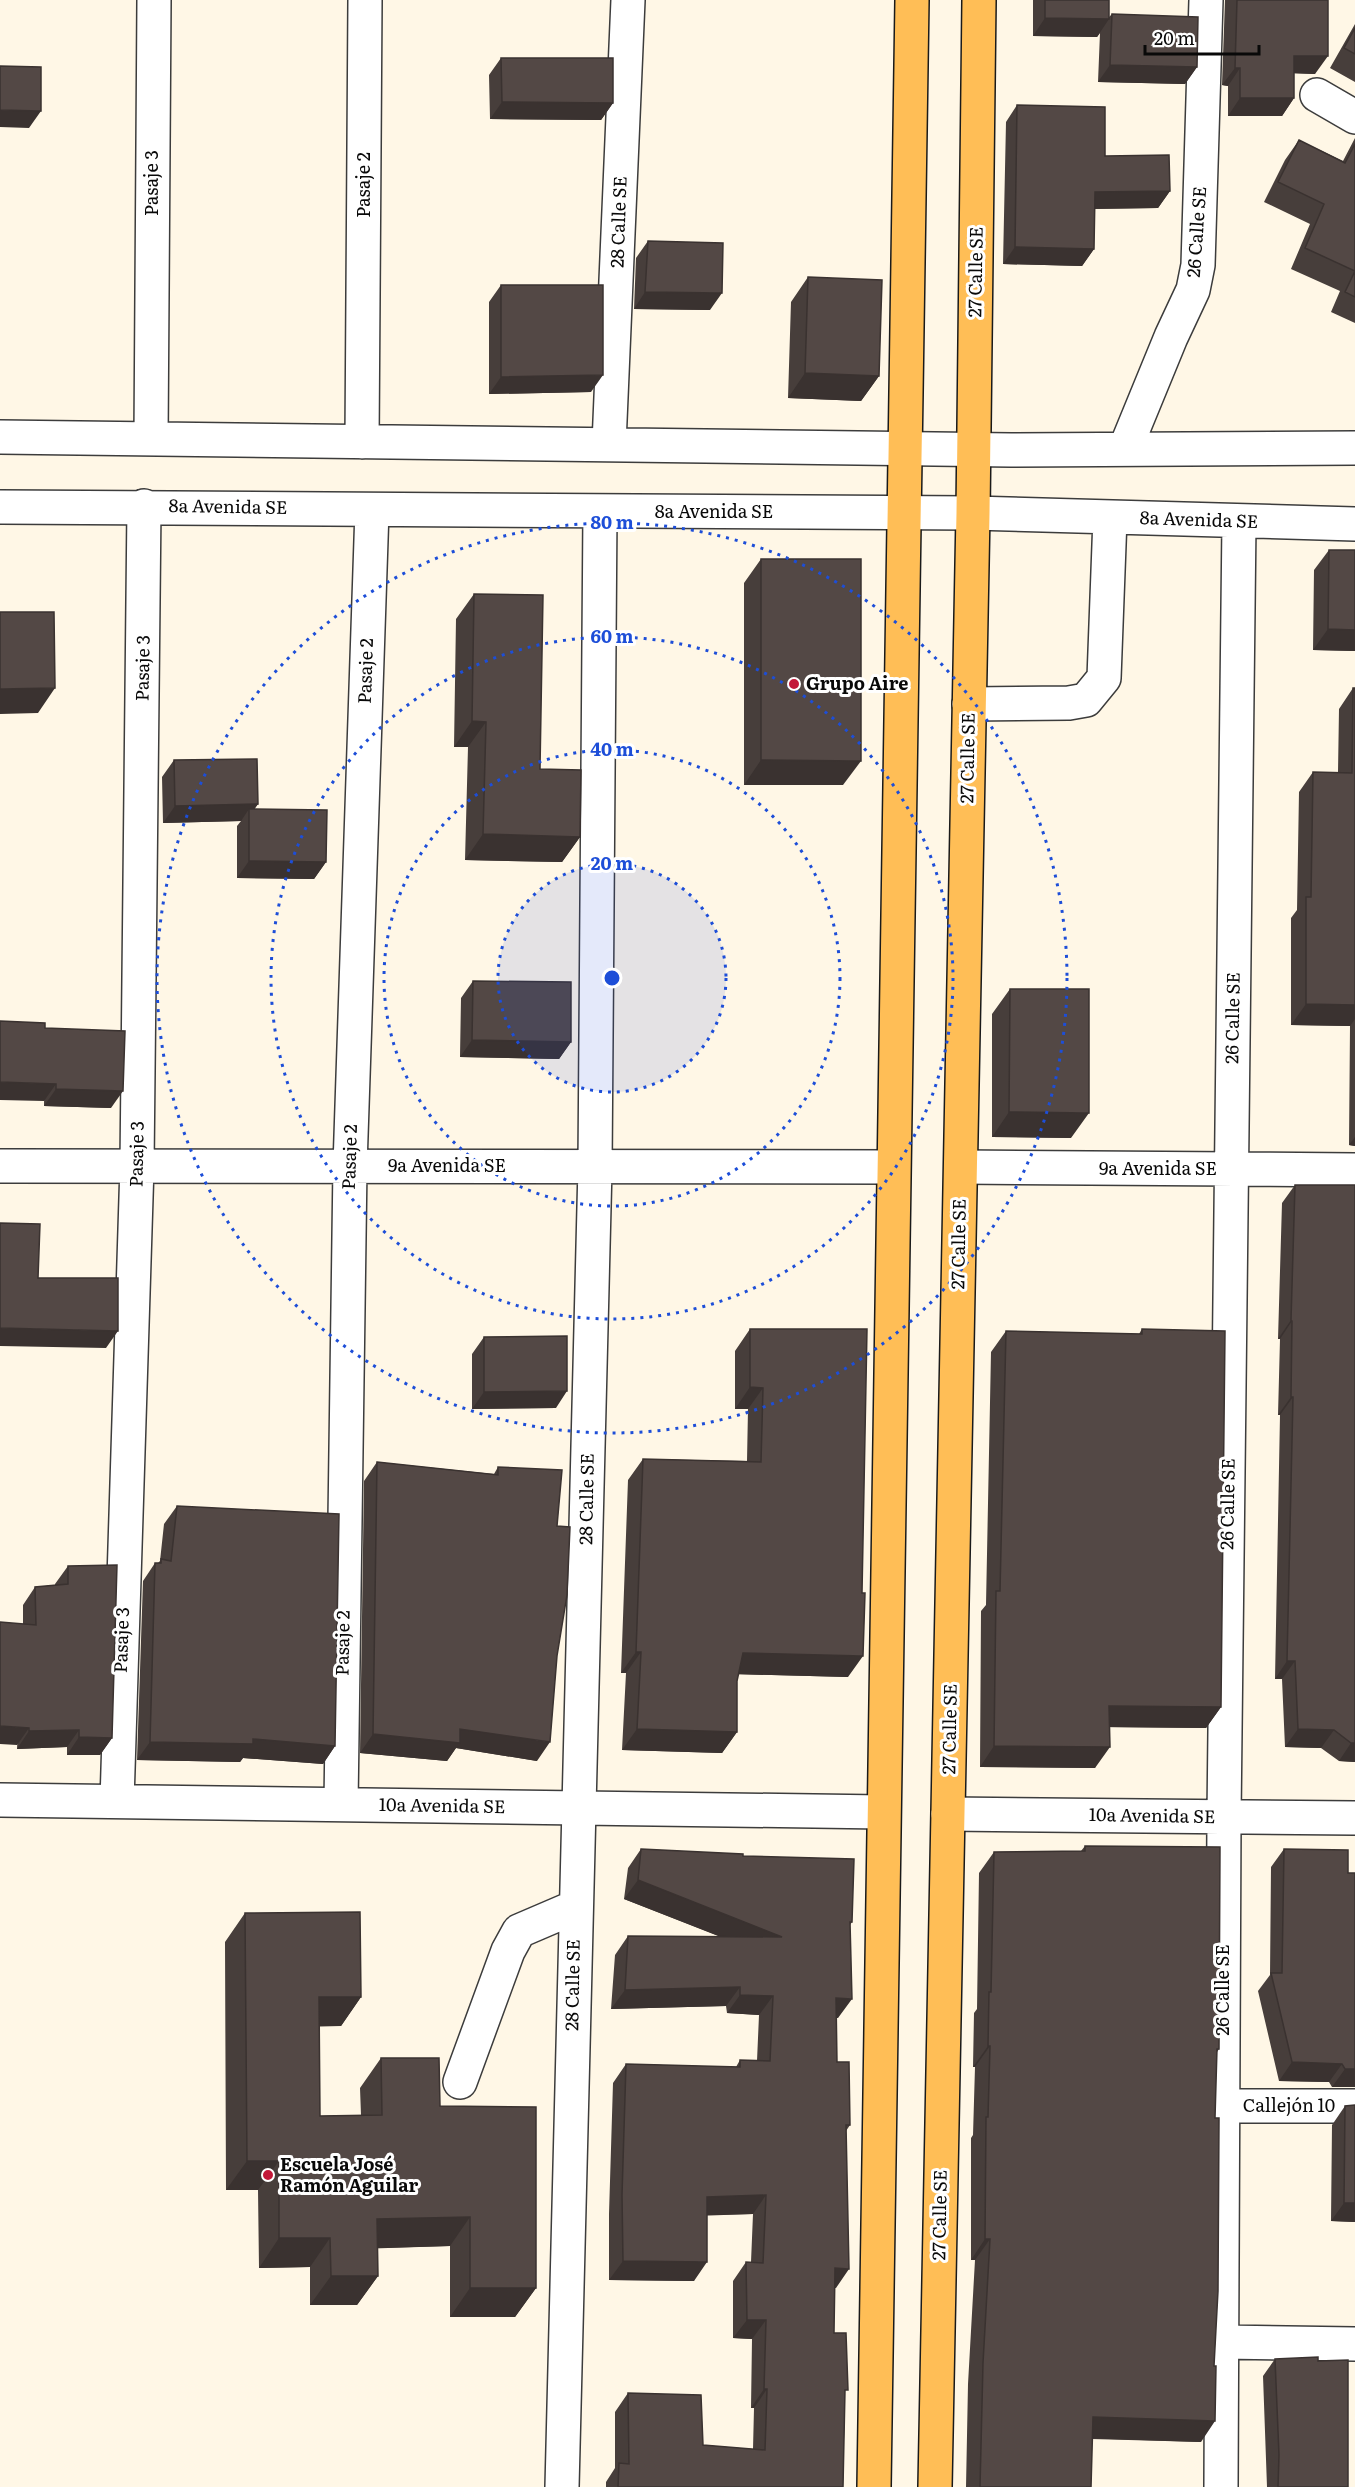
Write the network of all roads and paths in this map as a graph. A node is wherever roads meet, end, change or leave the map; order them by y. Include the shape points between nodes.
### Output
1 (153, 0) edge
2 (365, 0) edge
3 (628, 0) edge
4 (912, 0) edge
5 (980, 0) edge
6 (1206, 0) edge
7 (1317, 95) dead end
8 (1355, 117) edge
9 (0, 437) edge
10 (151, 439) junction
11 (362, 442) junction
12 (609, 444) junction
13 (905, 447) junction
14 (1355, 447) edge
15 (974, 448) junction
16 (1125, 449) junction
17 (144, 506) junction
18 (0, 507) edge
19 (372, 510) junction
20 (600, 511) junction
21 (904, 513) junction
22 (973, 513) junction
23 (1110, 518) junction
24 (1239, 522) junction
25 (1355, 524) edge
26 (969, 704) junction
27 (0, 1166) edge
28 (137, 1166) junction
29 (350, 1166) junction
30 (595, 1167) junction
31 (893, 1167) junction
32 (961, 1167) junction
33 (1232, 1169) junction
34 (1355, 1170) edge
35 (0, 1800) edge
36 (117, 1802) junction
37 (341, 1804) junction
38 (580, 1808) junction
39 (883, 1812) junction
40 (948, 1814) junction
41 (1224, 1817) junction
42 (1355, 1818) edge
43 (575, 1907) junction
44 (460, 2082) dead end
45 (1222, 2106) junction
46 (1355, 2106) edge
47 (1222, 2342) junction
48 (1355, 2344) edge
49 (562, 2487) edge
50 (874, 2487) edge
51 (935, 2487) edge
52 (1221, 2487) edge

1 - 10 street, Pasaje 3
2 - 11 street, Pasaje 2
3 - 12 street, 28 Calle SE
4 - 13 main road
5 - 15 main road, 27 Calle SE
6 - 16 street, 26 Calle SE via 1198,266 1193,291
7 - 8 street
9 - 10 street
10 - 11 street
11 - 12 street
12 - 13 street
13 - 15 street
13 - 21 main road
14 - 16 street
15 - 16 street
15 - 22 main road, 27 Calle SE
17 - 18 street, 8a Avenida SE
17 - 19 street, 8a Avenida SE
17 - 28 street, Pasaje 3
19 - 20 street, 8a Avenida SE
19 - 29 street, Pasaje 2
20 - 21 street, 8a Avenida SE
20 - 30 street, 28 Calle SE
21 - 22 street, 8a Avenida SE
21 - 31 main road
22 - 23 street, 8a Avenida SE
22 - 26 main road, 27 Calle SE
23 - 24 street, 8a Avenida SE
23 - 26 street via 1104,678 1086,700
24 - 25 street, 8a Avenida SE
24 - 33 street, 26 Calle SE
26 - 32 main road, 27 Calle SE
27 - 28 street, 9a Avenida SE
28 - 29 street, 9a Avenida SE
28 - 36 street, Pasaje 3
29 - 30 street, 9a Avenida SE
29 - 37 street, Pasaje 2
30 - 31 street, 9a Avenida SE
30 - 38 street, 28 Calle SE
31 - 39 main road
32 - 33 street, 9a Avenida SE
32 - 40 main road, 27 Calle SE
33 - 34 street, 9a Avenida SE
33 - 41 street, 26 Calle SE
35 - 36 street, 10a Avenida SE
36 - 37 street, 10a Avenida SE
37 - 38 street, 10a Avenida SE
38 - 39 street, 10a Avenida SE
38 - 43 street, 28 Calle SE
39 - 50 main road
40 - 41 street, 10a Avenida SE
40 - 51 main road, 27 Calle SE
41 - 42 street, 10a Avenida SE
41 - 45 street, 26 Calle SE
43 - 44 street via 519,1931
43 - 49 street, 28 Calle SE
45 - 46 street, Callejón 10
45 - 47 street, 26 Calle SE
47 - 48 street
47 - 52 street, 26 Calle SE

